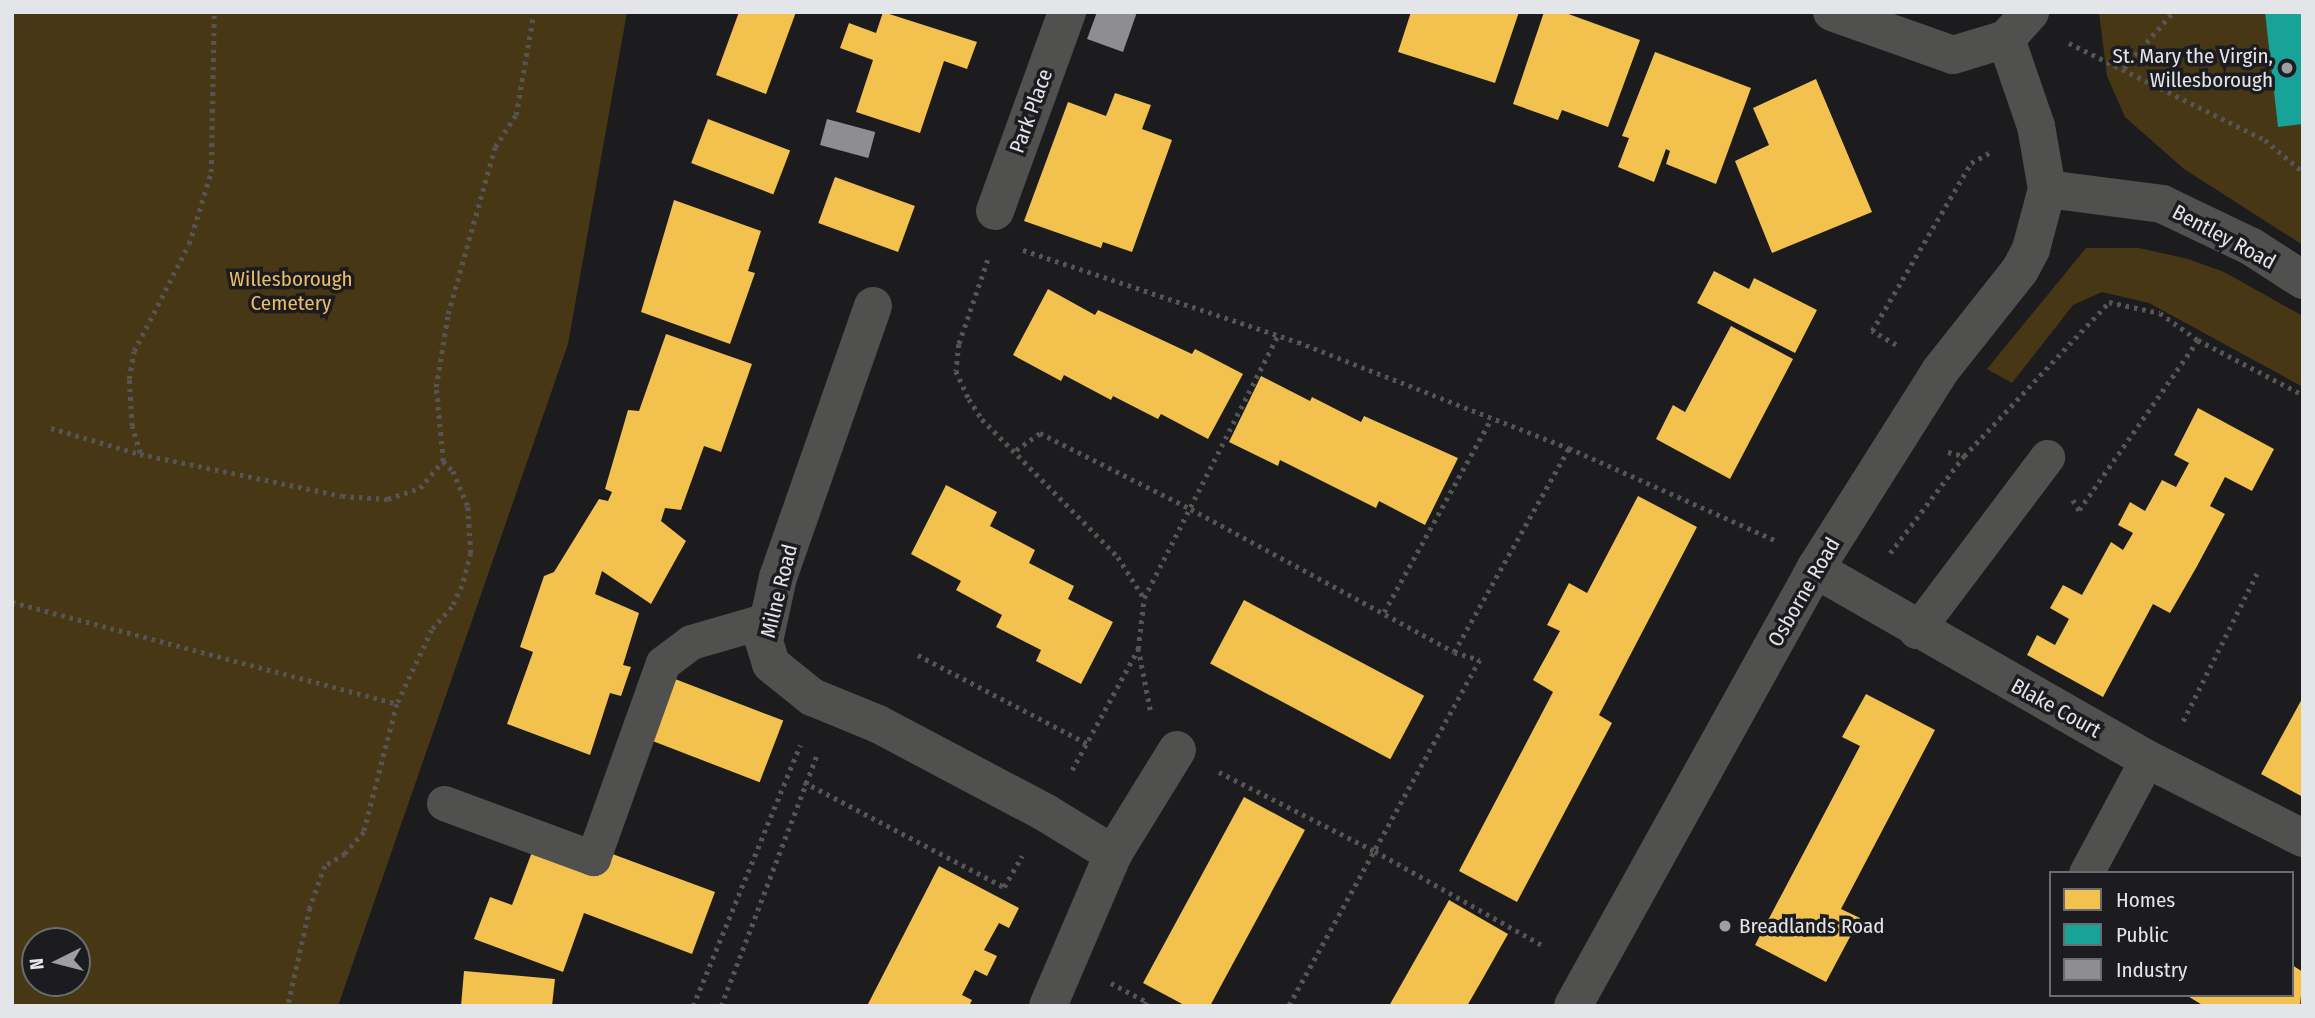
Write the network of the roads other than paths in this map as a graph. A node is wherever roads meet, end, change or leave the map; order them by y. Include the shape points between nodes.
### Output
1 (1067, 12) edge
2 (1832, 12) edge
3 (2018, 25) edge
4 (2047, 189) junction
5 (995, 226) road end
6 (2303, 280) edge
7 (873, 306) dead end
8 (2047, 457) road end
9 (1815, 569) junction
10 (770, 619) junction
11 (1916, 631) junction
12 (1177, 750) road end
13 (2154, 762) junction
14 (444, 803) dead end
15 (2303, 838) edge
16 (1113, 854) junction
17 (2087, 871) edge
18 (1048, 1006) edge
19 (1573, 1006) edge

1 - 5 street, Park Place
2 - 3 street via 1953,55
3 - 4 street
4 - 6 street, Bentley Road via 2162,204 2252,247
4 - 9 street, Osborne Road via 2031,249 2020,270 1940,371
7 - 10 street, Milne Road via 778,578
8 - 11 lane
9 - 11 street, Blake Court
9 - 19 street, Osborne Road
10 - 14 lane via 691,642 663,663 593,858
10 - 16 street, Milne Road via 764,640 771,664 826,701 1046,813
11 - 13 street, Blake Court
12 - 16 street
13 - 15 street, Blake Court
13 - 17 lane
16 - 18 street

